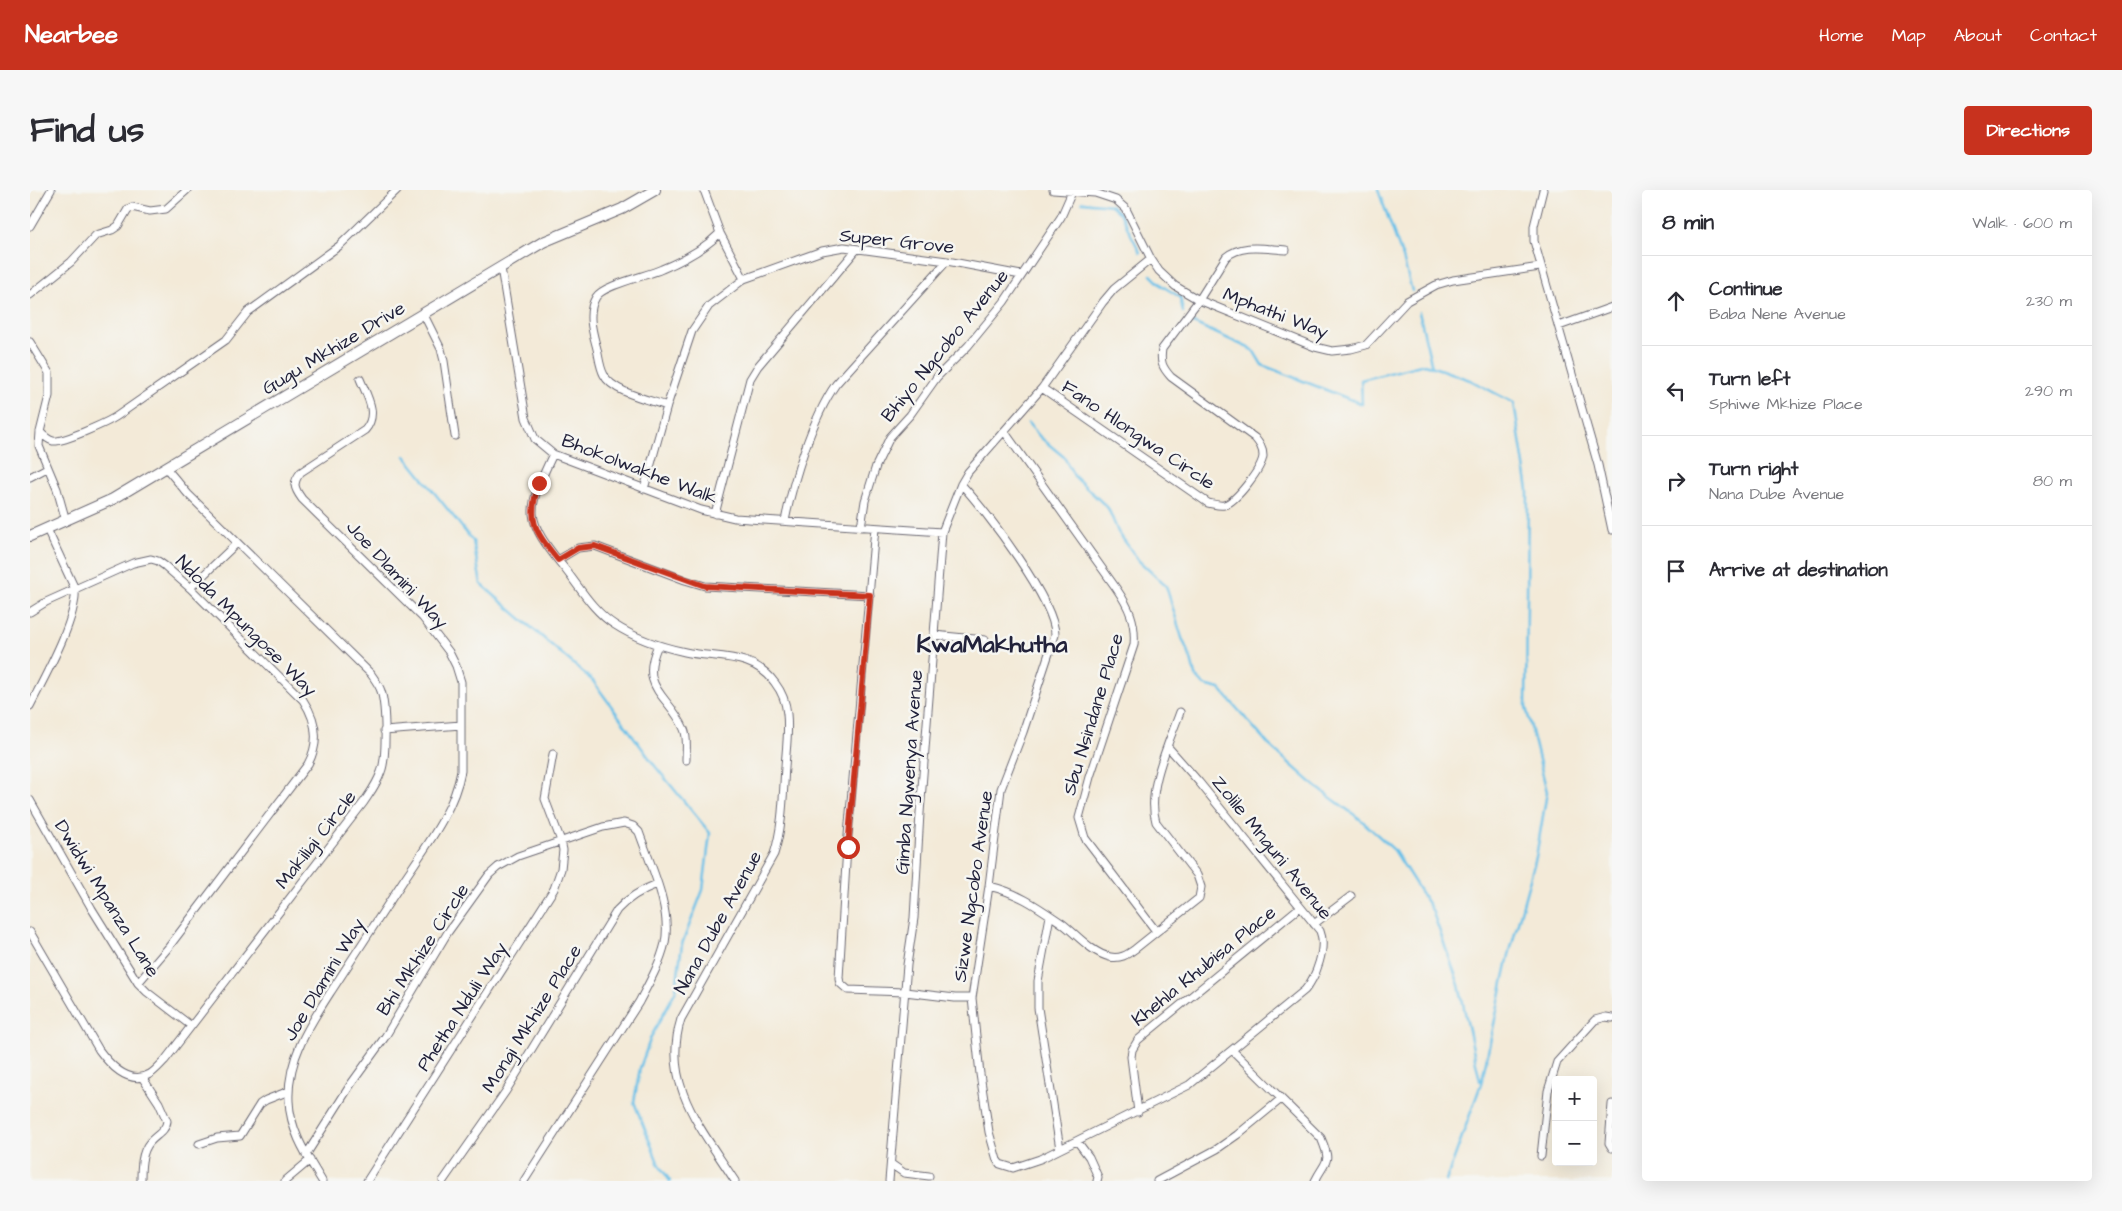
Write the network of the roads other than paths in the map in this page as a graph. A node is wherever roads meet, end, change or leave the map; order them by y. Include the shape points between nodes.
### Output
1 (51, 190) edge
2 (187, 190) edge
3 (397, 190) edge
4 (655, 190) edge
5 (1053, 190) edge
6 (1543, 190) edge
7 (704, 191) edge
8 (1072, 192) junction
9 (30, 226) edge
10 (720, 233) junction
11 (857, 249) junction
12 (1286, 250) dead end
13 (1151, 259) junction
14 (947, 261) junction
15 (1540, 267) junction
16 (501, 268) junction
17 (1021, 275) junction
18 (744, 279) junction
19 (30, 295) edge
20 (1199, 300) junction
21 (1612, 307) edge
22 (423, 313) junction
23 (1559, 326) junction
24 (30, 342) edge
25 (360, 379) dead end
26 (1042, 388) junction
27 (667, 406) junction
28 (1004, 431) junction
29 (40, 432) junction
30 (455, 436) dead end
31 (553, 454) junction
32 (47, 468) junction
33 (166, 468) junction
34 (30, 477) edge
35 (961, 484) junction
36 (644, 489) junction
37 (715, 514) junction
38 (66, 521) junction
39 (785, 521) junction
40 (861, 527) junction
41 (875, 528) junction
42 (47, 529) junction
43 (1612, 530) edge
44 (942, 532) junction
45 (30, 536) edge
46 (237, 543) junction
47 (558, 560) junction
48 (190, 588) junction
49 (75, 589) junction
50 (870, 595) junction
51 (30, 612) edge
52 (934, 635) junction
53 (985, 640) dead end
54 (658, 644) junction
55 (30, 706) edge
56 (1180, 712) dead end
57 (462, 726) junction
58 (384, 731) junction
59 (1168, 747) junction
60 (553, 754) dead end
61 (686, 760) dead end
62 (30, 800) edge
63 (561, 841) junction
64 (657, 884) junction
65 (989, 886) junction
66 (1351, 896) dead end
67 (1300, 907) junction
68 (1050, 916) junction
69 (1314, 924) junction
70 (1156, 930) junction
71 (30, 932) edge
72 (138, 983) junction
73 (905, 992) junction
74 (972, 998) junction
75 (1612, 1018) edge
76 (190, 1025) junction
77 (1232, 1050) junction
78 (142, 1077) junction
79 (289, 1091) junction
80 (1281, 1099) junction
81 (1612, 1104) edge
82 (1138, 1112) junction
83 (1077, 1141) junction
84 (199, 1144) dead end
85 (1612, 1148) edge
86 (1060, 1149) junction
87 (1541, 1156) dead end
88 (308, 1157) junction
89 (891, 1164) junction
90 (1012, 1168) joint
91 (929, 1176) dead end
92 (141, 1181) edge
93 (285, 1181) edge
94 (322, 1181) edge
95 (367, 1181) edge
96 (443, 1181) edge
97 (524, 1181) edge
98 (734, 1181) edge
99 (889, 1181) edge
100 (1097, 1181) edge
101 (1156, 1181) edge
102 (1315, 1181) edge

1 - 9 street
2 - 19 street via 166,210 128,209 118,226 96,235
3 - 29 street via 340,246 248,312 226,340 117,416 60,441 51,441
4 - 16 street, Gugu Mkhize Drive via 622,210 543,242
5 - 8 street
6 - 15 street via 1534,226
7 - 10 street
8 - 13 street, Mphathi Way via 1100,194 1116,200 1126,210
8 - 17 street, Bhiyo Ngcobo Avenue via 1062,217
10 - 18 street
10 - 27 street via 692,255 641,278 603,290 592,306 590,319 608,382 616,388
11 - 14 street, Super Grove
11 - 18 street, Super Grove via 835,248
11 - 37 street via 753,372
12 - 20 street via 1250,248 1232,252
13 - 20 street, Mphathi Way via 1167,279
13 - 26 street, Gimba Ngwenya Avenue via 1103,302
14 - 17 street, Super Grove
14 - 39 street via 826,397
15 - 20 street, Mphathi Way via 1436,285 1407,301 1367,345 1351,350 1332,351 1315,347
15 - 23 street
16 - 22 street, Gugu Mkhize Drive
16 - 31 street, Bhokolwakhe Walk via 526,418 536,439
17 - 40 street, Bhiyo Ngcobo Avenue via 982,330 938,377 890,437 876,466
18 - 27 street, Super Grove via 719,296 698,320
20 - 26 street, Fano Hlongwa Circle via 1162,349 1160,359 1162,368 1171,377 1255,438 1263,453 1260,465 1230,502 1208,503
21 - 23 street
22 - 30 street via 441,349
22 - 33 street, Gugu Mkhize Drive
23 - 43 street via 1598,465
24 - 29 street via 49,373 51,383
25 - 57 street, Joe Dlamini Way via 372,410 370,425 301,472 295,479 295,490 423,618 448,652 461,682
26 - 28 street, Gimba Ngwenya Avenue
27 - 36 street, Super Grove
28 - 35 street, Gimba Ngwenya Avenue via 985,450
28 - 70 street, Sbu Nsindane Place via 1124,599 1132,617 1134,645 1079,818 1085,838
29 - 32 street via 39,446
31 - 36 street, Bhokolwakhe Walk
31 - 47 street, Nana Dube Avenue via 539,483 532,517 541,539
32 - 34 street
32 - 38 street
33 - 38 street, Gugu Mkhize Drive via 113,499
33 - 46 street, Makiligi Circle
35 - 44 street, Gimba Ngwenya Avenue
35 - 65 street, Sizwe Ngcobo Avenue via 986,514 1048,605 1055,628 1023,732 1000,789
36 - 37 street, Bhokolwakhe Walk
37 - 39 street, Bhokolwakhe Walk
38 - 42 street, Gugu Mkhize Drive
39 - 40 street, Bhokolwakhe Walk
40 - 41 street, Bhokolwakhe Walk
41 - 44 street, Bhokolwakhe Walk
41 - 50 street
42 - 45 street, Gugu Mkhize Drive
42 - 49 street
44 - 52 street, Gimba Ngwenya Avenue
46 - 48 street
46 - 58 street, Makiligi Circle via 371,674 381,690
47 - 50 street via 578,548 595,546 705,586
47 - 54 street, Nana Dube Avenue via 602,615 616,626
48 - 49 street, Ndoda Mpungose Way via 166,566 151,559 133,563
48 - 72 street, Ndoda Mpungose Way via 303,700 312,712 315,748 292,787
49 - 51 street
49 - 55 street via 75,607
50 - 73 street via 839,978 848,990
52 - 53 street
52 - 73 street, Gimba Ngwenya Avenue via 914,918
54 - 61 street via 651,665 652,680 684,730
54 - 98 street, Nana Dube Avenue via 756,665 775,682 787,715 780,829 774,854 682,1019 675,1044 677,1075 687,1104
56 - 59 street
57 - 58 street
57 - 79 street, Joe Dlamini Way via 461,771 452,801 429,842 307,1029 292,1065
58 - 76 street, Makiligi Circle via 385,760 378,782
59 - 67 street, Zolile Mnguni Avenue
59 - 70 street via 1153,792 1153,812 1156,822 1197,875 1201,887 1199,898
60 - 63 street via 545,799
62 - 72 street, Dwidwi Mpanza Lane via 92,910
63 - 64 street, Bhi Mkhize Circle via 616,823 633,826 639,832
63 - 88 street, Bhi Mkhize Circle via 507,861 489,875 448,932 390,1030 351,1084
63 - 95 street, Phetha Nduli Way via 561,869 554,889
64 - 96 street, Mongi Mkhize Place via 631,897 617,910 506,1091
64 - 97 street, Bhi Mkhize Circle via 666,924 665,941 654,975
65 - 68 street via 1018,895
65 - 74 street, Sizwe Ngcobo Avenue
66 - 69 street
67 - 69 street, Zolile Mnguni Avenue
67 - 82 street, Khehla Khubisa Place via 1138,1040 1131,1058
68 - 70 street via 1108,957 1125,956
68 - 86 street via 1037,993
69 - 77 street, Zolile Mnguni Avenue via 1322,940 1311,983
71 - 78 street via 110,1065 133,1077
72 - 76 street, Dwidwi Mpanza Lane
73 - 74 street via 942,998
73 - 89 street, Gimba Ngwenya Avenue
74 - 90 street, Sizwe Ngcobo Avenue via 993,1153 1000,1164
75 - 87 street via 1596,1020 1556,1062 1548,1092
76 - 78 street, Makiligi Circle via 165,1060 151,1074
77 - 80 street
77 - 82 street, Zolile Mnguni Avenue via 1189,1085
78 - 92 street via 167,1121 164,1130 148,1144 143,1156
79 - 84 street via 260,1104 240,1136
79 - 88 street via 297,1139
80 - 101 street via 1217,1149
80 - 102 street via 1321,1138 1328,1157
81 - 85 street via 1609,1142
82 - 83 street, Zolile Mnguni Avenue
83 - 86 street, Zolile Mnguni Avenue
83 - 100 street via 1096,1169
86 - 90 street, Zolile Mnguni Avenue
88 - 93 street, Bhi Mkhize Circle
88 - 94 street
89 - 91 street via 904,1173
89 - 99 street, Gimba Ngwenya Avenue

